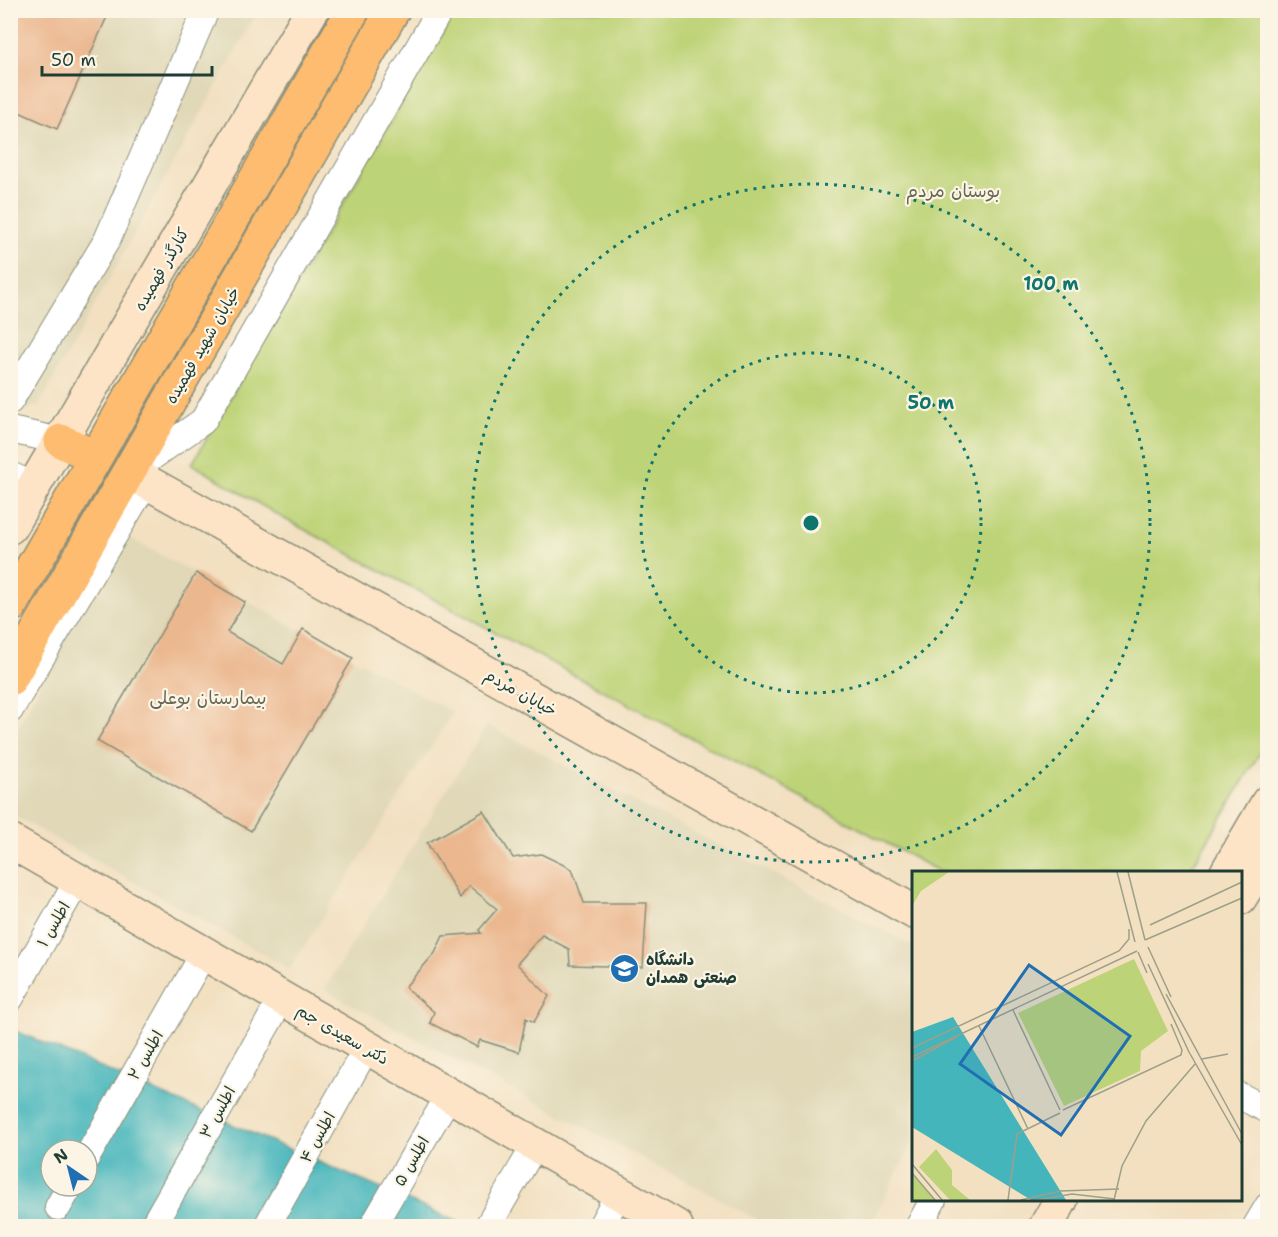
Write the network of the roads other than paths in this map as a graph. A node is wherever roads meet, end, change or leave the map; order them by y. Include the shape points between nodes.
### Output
1 (206, 10) edge
2 (312, 10) edge
3 (353, 10) edge
4 (393, 10) edge
5 (440, 10) edge
6 (10, 401) edge
7 (10, 430) edge
8 (61, 441) junction
9 (95, 457) junction
10 (138, 477) junction
11 (23, 480) edge
12 (10, 527) edge
13 (10, 606) edge
14 (10, 680) edge
15 (10, 710) edge
16 (1268, 802) edge
17 (10, 841) edge
18 (1268, 853) edge
19 (1228, 871) edge
20 (78, 880) junction
21 (1242, 895) edge
22 (912, 911) edge
23 (204, 953) junction
24 (282, 998) junction
25 (10, 999) edge
26 (366, 1047) junction
27 (449, 1095) junction
28 (1242, 1097) edge
29 (1268, 1110) edge
30 (98, 1138) edge
31 (535, 1144) junction
32 (619, 1194) junction
33 (932, 1201) edge
34 (1060, 1201) edge
35 (1268, 1206) edge
36 (153, 1227) edge
37 (267, 1227) edge
38 (373, 1227) edge
39 (488, 1227) edge
40 (601, 1227) edge
41 (676, 1227) edge
42 (919, 1227) edge
43 (1046, 1227) edge
44 (1256, 1227) edge

1 - 6 street via 107,240
2 - 8 street, کنارگذر فهمیده
3 - 9 main road
4 - 10 main road, خیابان شهید فهمیده
5 - 10 street via 203,421
7 - 8 street
8 - 9 main road
8 - 11 street, کنارگذر فهمیده
9 - 13 main road
10 - 14 main road, خیابان شهید فهمیده
10 - 15 street
10 - 22 street, خیابان مردم
11 - 12 street, کنارگذر فهمیده
16 - 19 street
17 - 20 street, دکتر سعیدی جم
18 - 21 street
20 - 23 street, دکتر سعیدی جم
20 - 25 street, اطلس ۱
23 - 24 street, دکتر سعیدی جم
23 - 30 street, اطلس ۲
24 - 26 street, دکتر سعیدی جم
24 - 36 street, اطلس ۳
26 - 27 street, دکتر سعیدی جم
26 - 37 street, اطلس ۴
27 - 31 street, دکتر سعیدی جم
27 - 38 street, اطلس ۵
28 - 29 street
31 - 32 street, دکتر سعیدی جم
31 - 39 street
32 - 40 street
32 - 41 street, دکتر سعیدی جم
33 - 42 street
34 - 43 street
35 - 44 street

